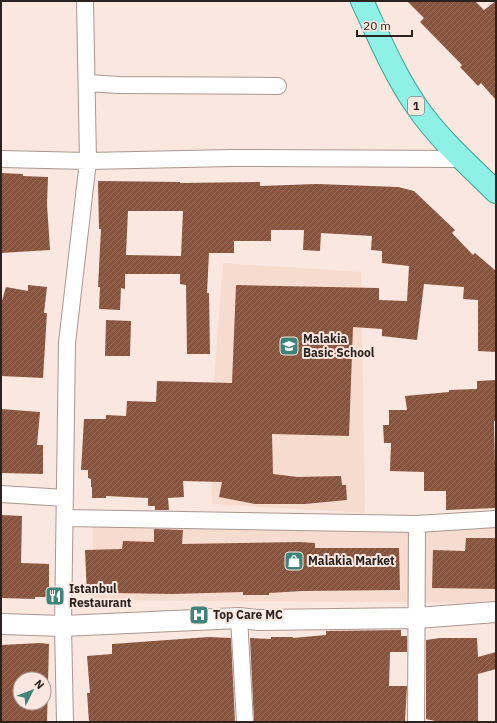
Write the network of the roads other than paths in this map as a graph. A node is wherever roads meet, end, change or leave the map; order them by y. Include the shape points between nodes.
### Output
1 (85, 1) edge
2 (362, 1) edge
3 (87, 83) junction
4 (278, 86) dead end
5 (1, 159) edge
6 (460, 159) junction
7 (88, 161) junction
8 (496, 192) edge
9 (1, 494) edge
10 (65, 498) junction
11 (65, 518) junction
12 (496, 519) edge
13 (417, 524) junction
14 (496, 612) edge
15 (239, 618) junction
16 (417, 618) junction
17 (1, 624) edge
18 (63, 626) junction
19 (65, 722) edge
20 (245, 722) edge
21 (416, 722) edge

1 - 3 street
2 - 6 main road, 1 via 392,68 418,108
3 - 4 street
3 - 7 street
5 - 7 street
6 - 7 street via 232,158
6 - 8 main road, 1
7 - 10 street via 67,343
9 - 10 street
10 - 11 street
11 - 13 street
11 - 18 street
12 - 13 street
13 - 16 street
14 - 16 street
15 - 16 street
15 - 18 street
15 - 20 street
16 - 21 street
17 - 18 street
18 - 19 street

